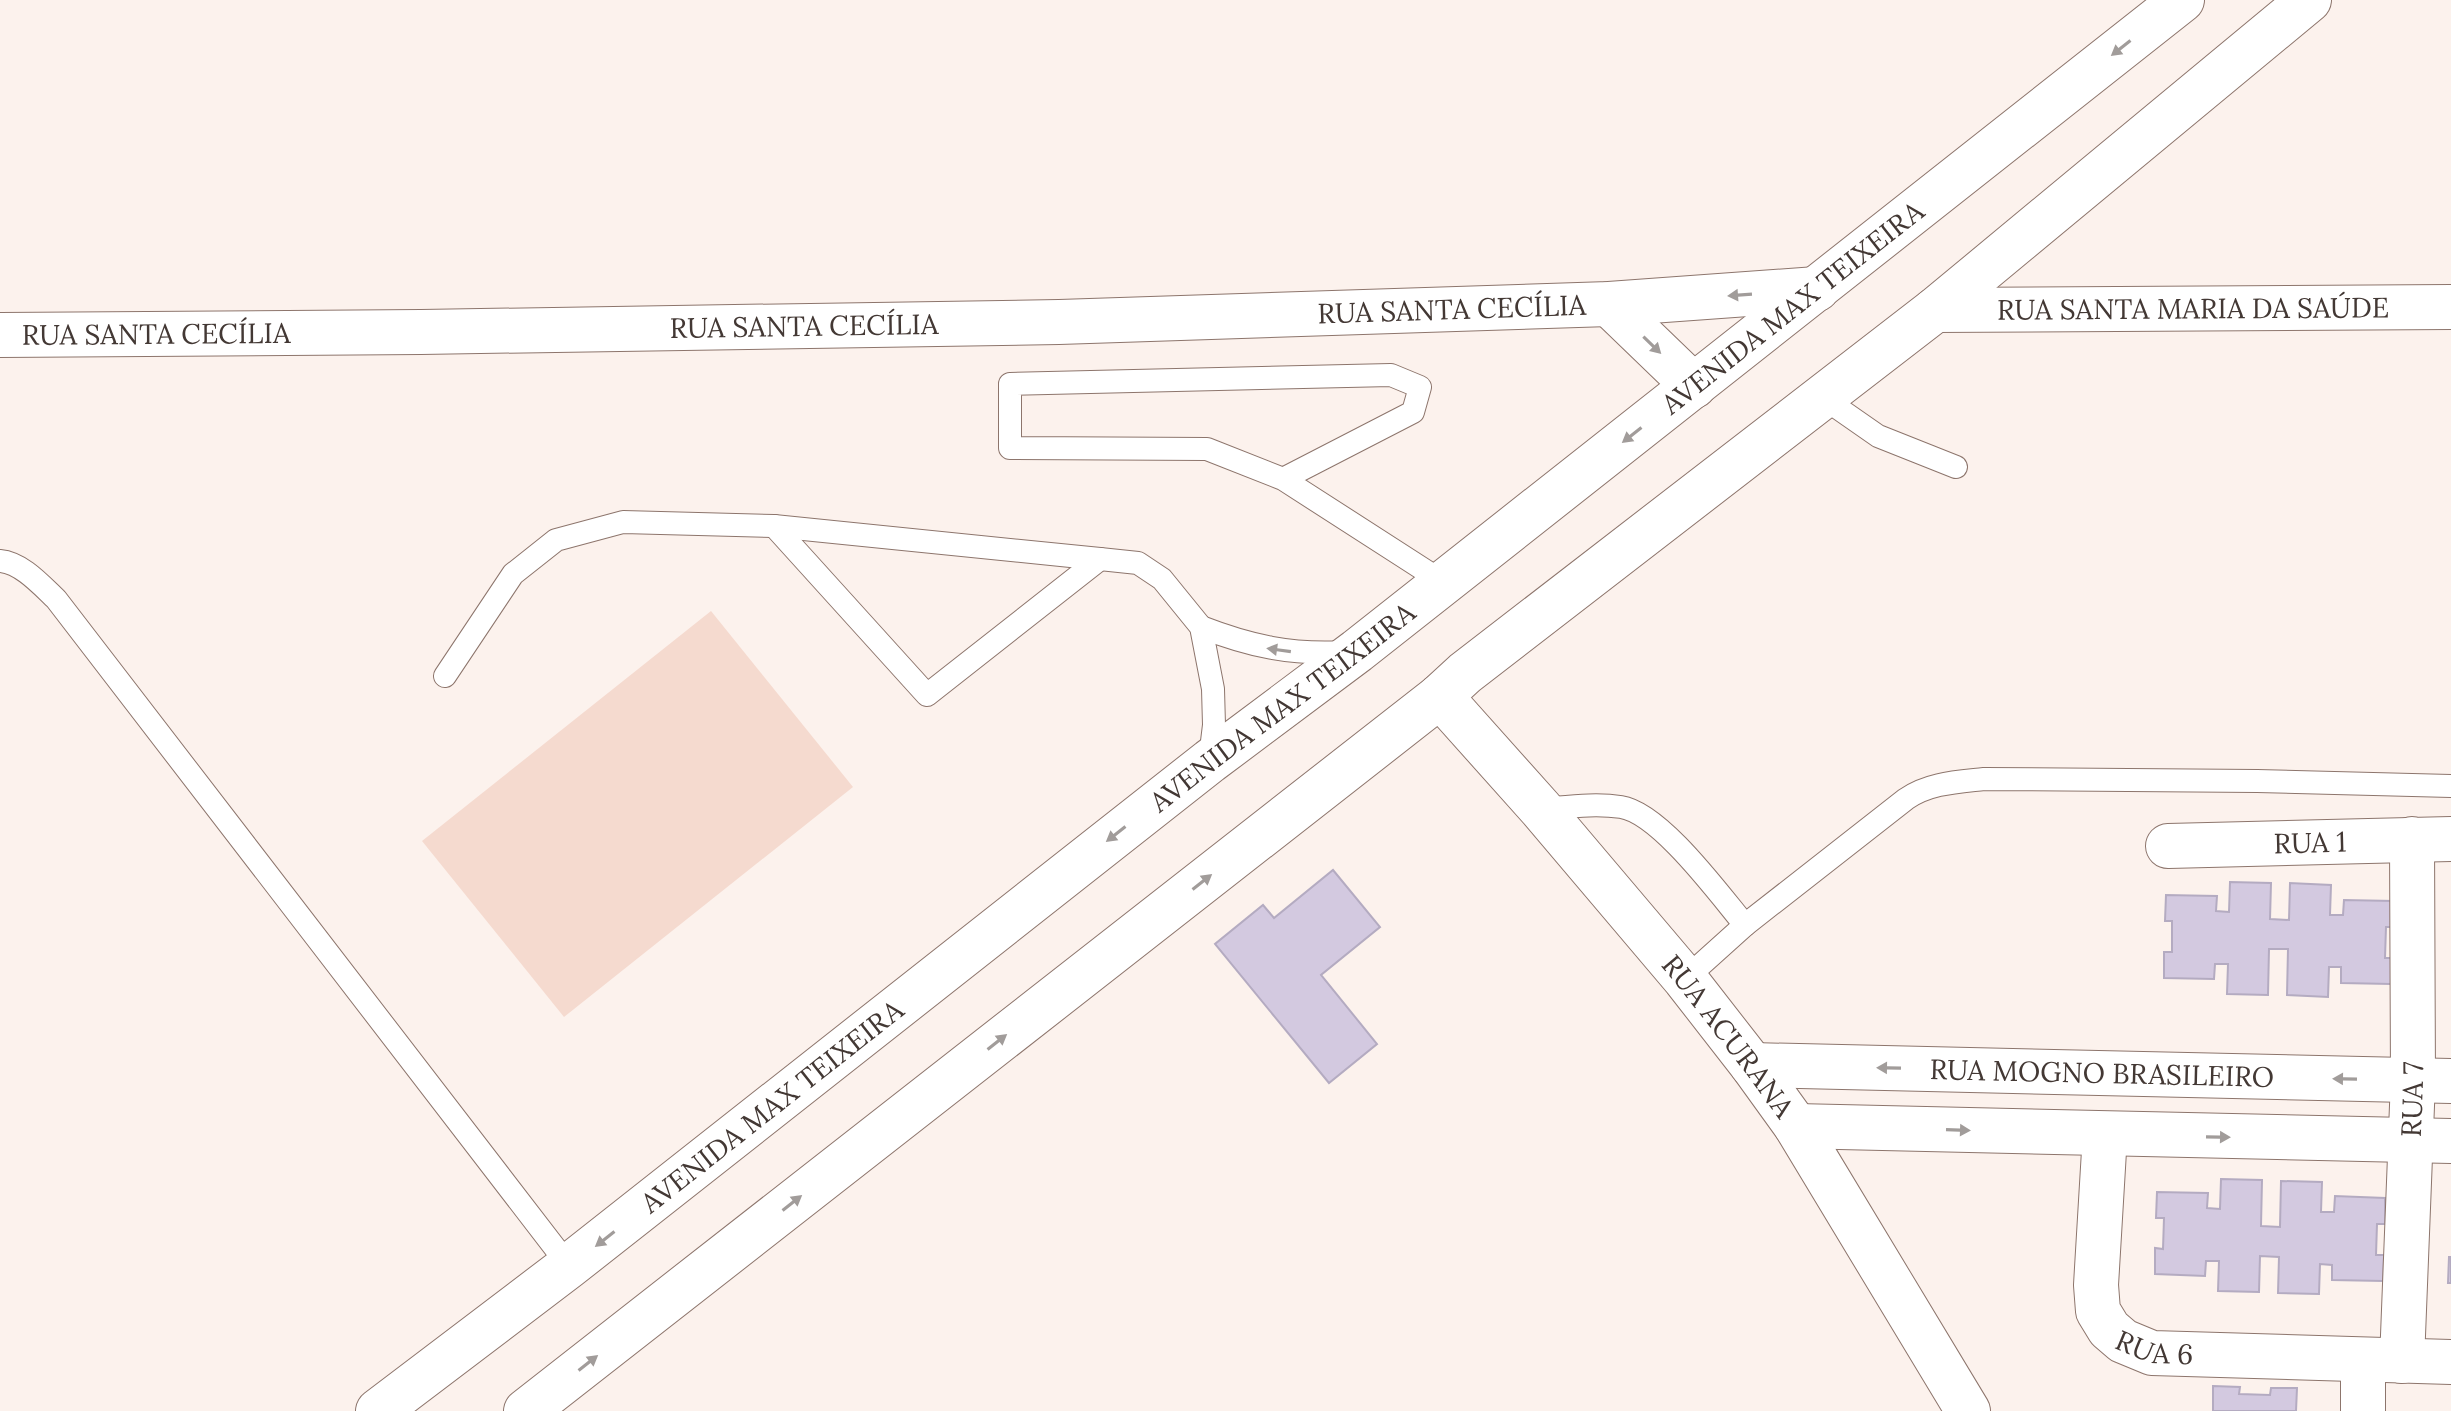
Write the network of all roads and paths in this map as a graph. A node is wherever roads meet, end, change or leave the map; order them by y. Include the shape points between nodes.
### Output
1 (2182, 0) edge
2 (2309, 0) edge
3 (1817, 289) junction
4 (1609, 304) junction
5 (2451, 307) edge
6 (1935, 310) junction
7 (0, 335) edge
8 (1694, 386) junction
9 (1822, 397) junction
10 (1956, 467) dead end
11 (1283, 479) junction
12 (774, 526) junction
13 (1100, 559) junction
14 (0, 561) edge
15 (1443, 582) junction
16 (1201, 627) junction
17 (1357, 651) junction
18 (445, 676) dead end
19 (1440, 696) junction
20 (1210, 761) junction
21 (2451, 786) edge
22 (1541, 809) junction
23 (2432, 839) edge
24 (2168, 846) dead end
25 (1745, 925) junction
26 (1685, 979) junction
27 (1752, 1065) junction
28 (2432, 1081) edge
29 (1796, 1126) junction
30 (2105, 1134) junction
31 (2431, 1140) edge
32 (569, 1266) junction
33 (2382, 1360) junction
34 (2451, 1362) edge
35 (378, 1411) edge
36 (526, 1411) edge
37 (1968, 1411) edge
38 (2363, 1411) edge

1 -> 3 street, AVENIDA MAX TEIXEIRA
2 - 6 street
3 -> 4 street, RUA SANTA CECÍLIA
3 - 8 street, AVENIDA MAX TEIXEIRA
4 - 7 street, RUA SANTA CECÍLIA via 1043,322
4 -> 8 street, RUA SANTA CECÍLIA
5 - 6 street, RUA SANTA MARIA DA SAÚDE
6 - 9 street
8 -> 15 street, AVENIDA MAX TEIXEIRA
9 - 10 lane via 1878,436
9 - 19 street
11 - 11 lane via 1207,449 1010,448 1010,384 1391,375 1420,387 1413,412
11 - 15 lane
12 - 13 lane
12 - 13 lane via 927,695
12 - 18 lane via 623,522 556,540 513,574
13 - 16 lane via 1138,563 1162,579
14 - 32 lane via 31,576 56,599
15 - 17 street, AVENIDA MAX TEIXEIRA
17 -> 16 lane via 1275,650
16 - 20 lane via 1213,689
17 - 20 street, AVENIDA MAX TEIXEIRA
19 - 22 street, RUA ACURANA
36 -> 19 street
20 -> 32 street, AVENIDA MAX TEIXEIRA
21 - 25 lane via 1984,779 1948,783 1914,793
22 - 25 lane via 1601,806 1637,811 1690,860
22 - 26 street, RUA ACURANA
23 - 24 street, RUA 1
23 - 28 street, RUA 7
25 - 26 lane
26 - 27 street, RUA ACURANA
28 -> 27 street, RUA MOGNO BRASILEIRO
27 - 29 street, RUA ACURANA
28 - 31 street, RUA 7
29 -> 30 street
29 - 37 street, RUA ACURANA
30 -> 31 street
30 - 33 street, RUA 6 via 2098,1311 2123,1341 2152,1353
31 - 33 street, RUA 7
32 - 35 street, AVENIDA MAX TEIXEIRA
33 - 34 street, RUA 6
33 - 38 street, RUA 7

